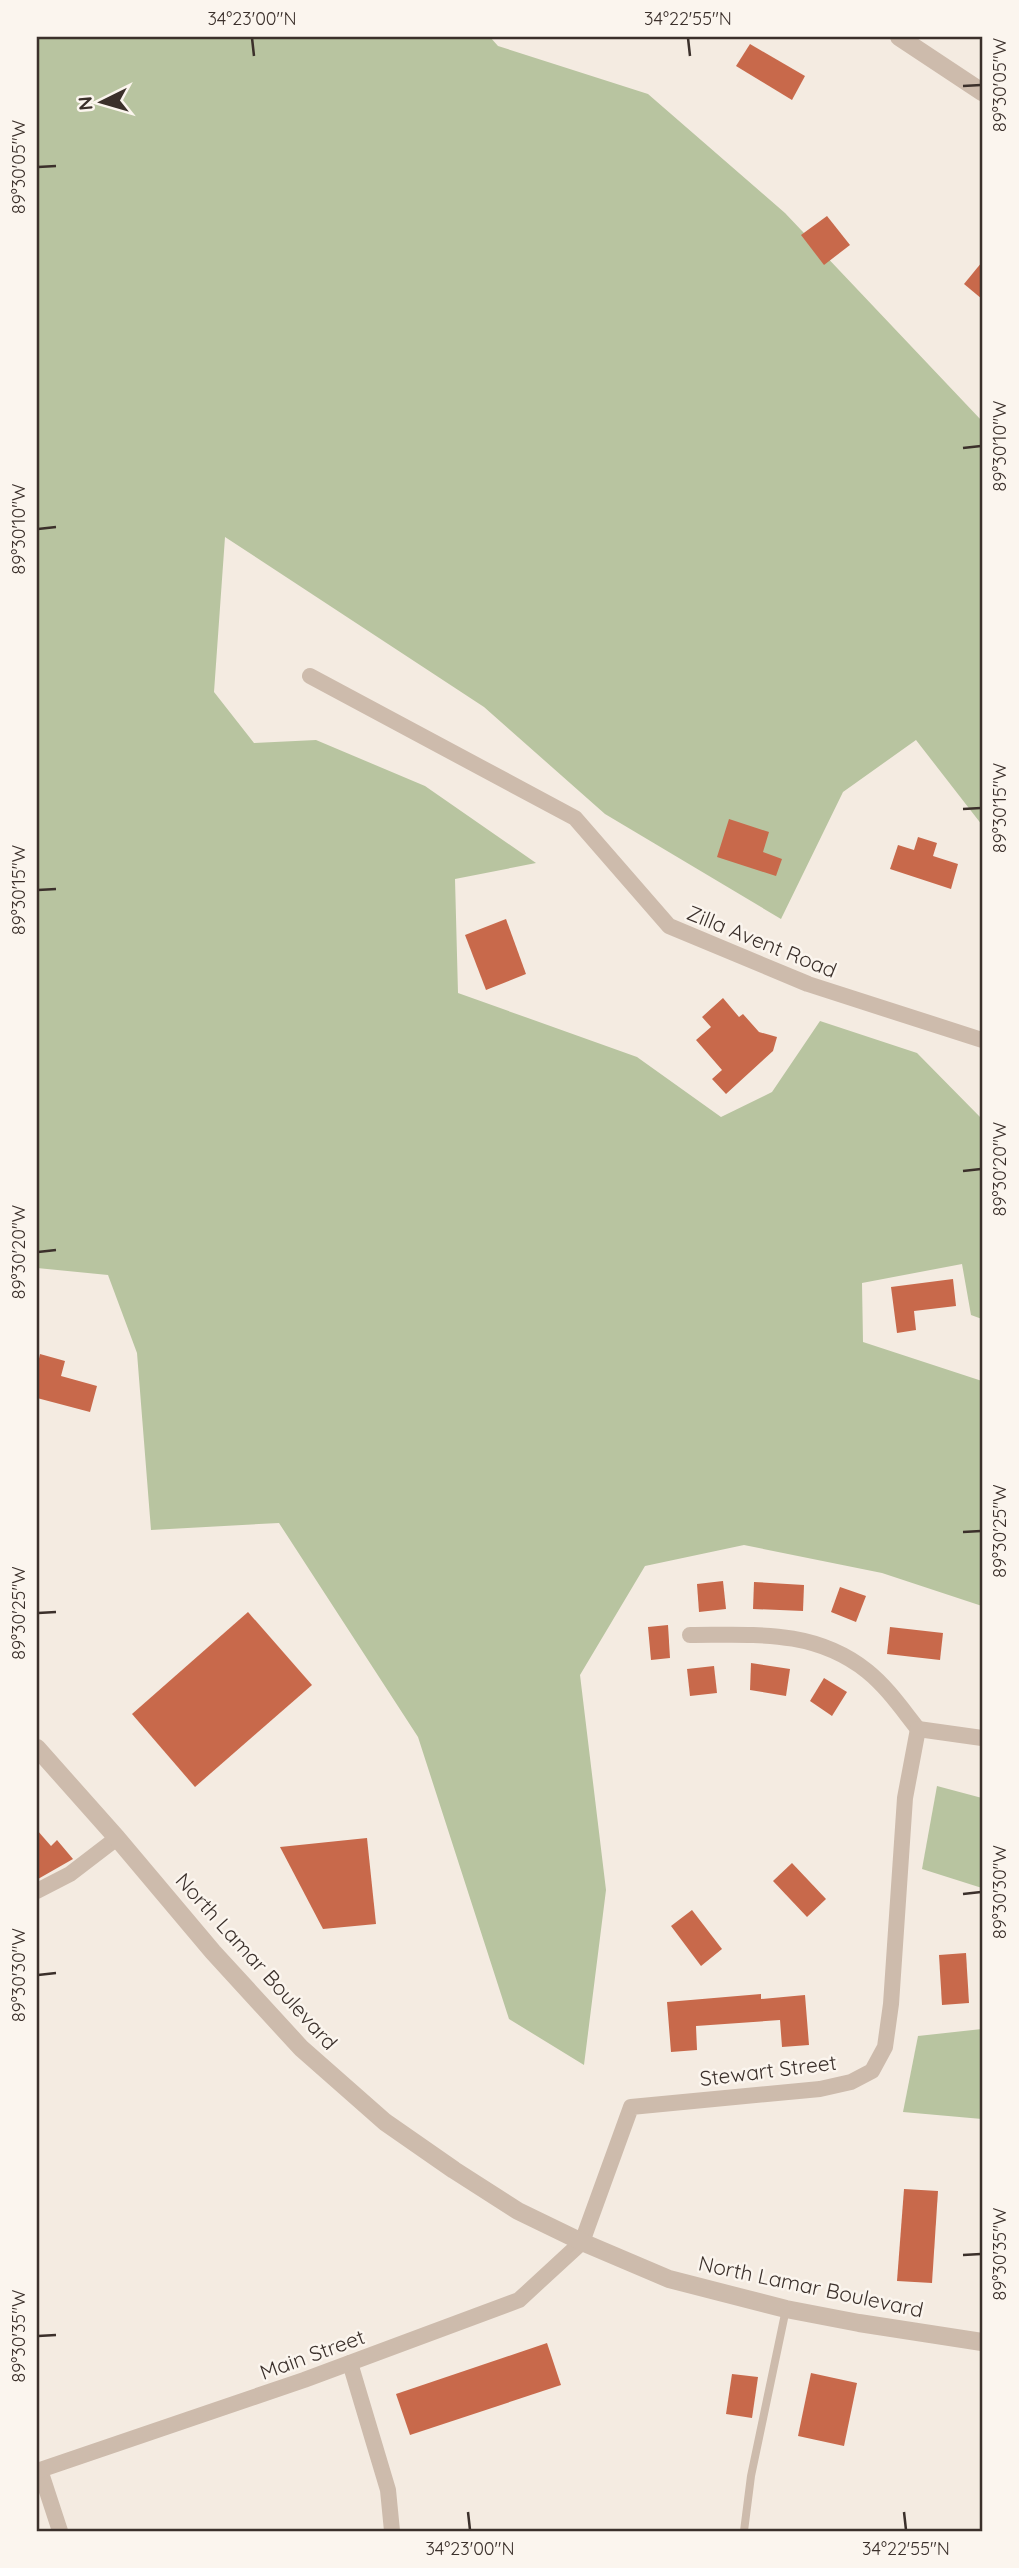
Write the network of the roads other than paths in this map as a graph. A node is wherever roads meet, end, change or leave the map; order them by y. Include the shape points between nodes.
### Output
1 (899, 37) edge
2 (982, 92) edge
3 (310, 676) dead end
4 (982, 1040) edge
5 (690, 1635) dead end
6 (918, 1729) junction
7 (982, 1738) edge
8 (37, 1748) edge
9 (117, 1838) junction
10 (37, 1891) edge
11 (582, 2242) junction
12 (786, 2309) junction
13 (982, 2342) edge
14 (350, 2363) junction
15 (39, 2471) edge
16 (60, 2531) edge
17 (392, 2531) edge
18 (744, 2531) edge

1 - 2 street
3 - 4 street, Zilla Avent Road via 575,818 668,926 808,984
5 - 6 street via 795,1637 822,1646 869,1672
6 - 7 street
6 - 11 street, Stewart Street via 905,1798 891,2004 885,2047 872,2071 851,2082 820,2089 631,2107
8 - 9 street, North Lamar Boulevard
9 - 10 street via 70,1874
9 - 11 street, North Lamar Boulevard via 301,2048 375,2113 507,2204
11 - 12 street, North Lamar Boulevard via 669,2279
11 - 14 street, Main Street via 519,2300
12 - 13 street, North Lamar Boulevard
12 - 18 lane
14 - 15 street, Main Street
14 - 17 street via 388,2490
15 - 16 street

